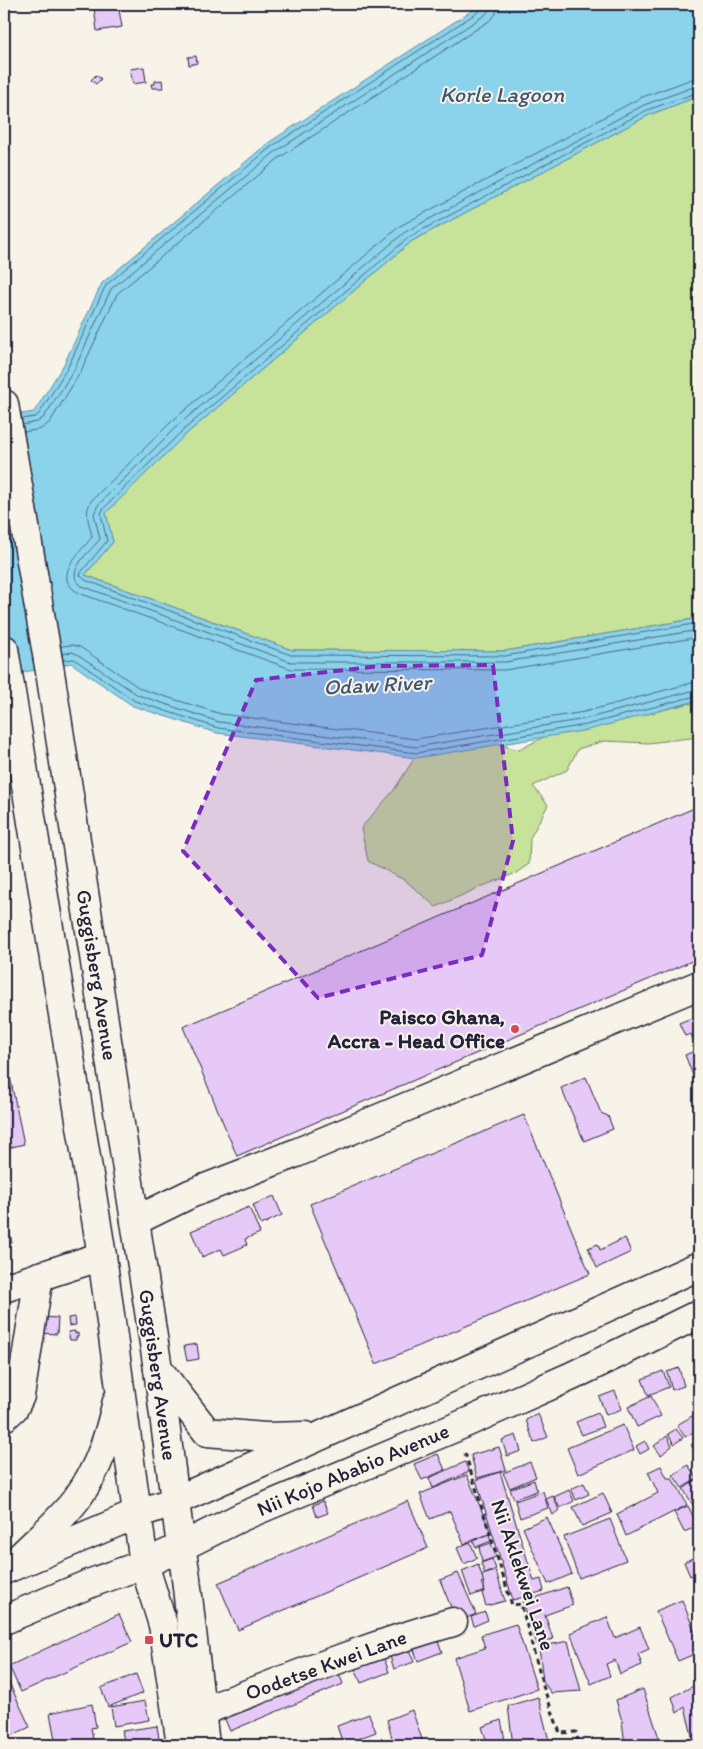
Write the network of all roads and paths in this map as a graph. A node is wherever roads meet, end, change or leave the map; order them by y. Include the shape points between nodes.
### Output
1 (4, 407) edge
2 (4, 649) edge
3 (699, 985) edge
4 (135, 1220) junction
5 (102, 1256) junction
6 (699, 1266) edge
7 (39, 1276) junction
8 (4, 1288) edge
9 (699, 1314) edge
10 (158, 1369) junction
11 (120, 1390) junction
12 (4, 1417) edge
13 (454, 1428) junction
14 (320, 1435) junction
15 (175, 1501) junction
16 (137, 1514) junction
17 (181, 1547) junction
18 (144, 1564) junction
19 (6, 1569) edge
20 (4, 1620) edge
21 (453, 1622) dead end
22 (201, 1712) junction
23 (181, 1745) edge
24 (205, 1745) edge
25 (579, 1745) edge

1 - 4 main road, Guggisberg Avenue via 50,672
2 - 5 main road, Guggisberg Avenue
3 - 4 main road via 190,1194
4 - 10 main road, Guggisberg Avenue
5 - 7 main road
5 - 11 main road, Guggisberg Avenue
6 - 14 main road, Nii Kojo Ababio Avenue
7 - 8 main road
7 - 12 main road via 20,1396
9 - 13 main road, Nii Kojo Ababio Avenue via 572,1376
10 - 14 main road via 207,1432 265,1437
10 - 15 main road, Guggisberg Avenue
11 - 16 main road, Guggisberg Avenue
11 - 19 main road via 100,1461 77,1498
13 - 17 main road, Nii Kojo Ababio Avenue via 241,1516
13 - 25 path, Nii Aklekwei Lane via 466,1456 512,1605 521,1604 543,1686 560,1733 576,1732
14 - 15 main road, Nii Kojo Ababio Avenue
15 - 16 main road, Nii Kojo Ababio Avenue
15 - 17 main road, Guggisberg Avenue
16 - 18 main road, Guggisberg Avenue
16 - 19 main road, Nii Kojo Ababio Avenue
17 - 18 main road, Nii Kojo Ababio Avenue
17 - 22 main road, Guggisberg Avenue
18 - 20 main road, Nii Kojo Ababio Avenue
18 - 23 main road, Guggisberg Avenue via 163,1625
21 - 22 main road, Oodetse Kwei Lane via 336,1660
22 - 24 main road, Guggisberg Avenue

